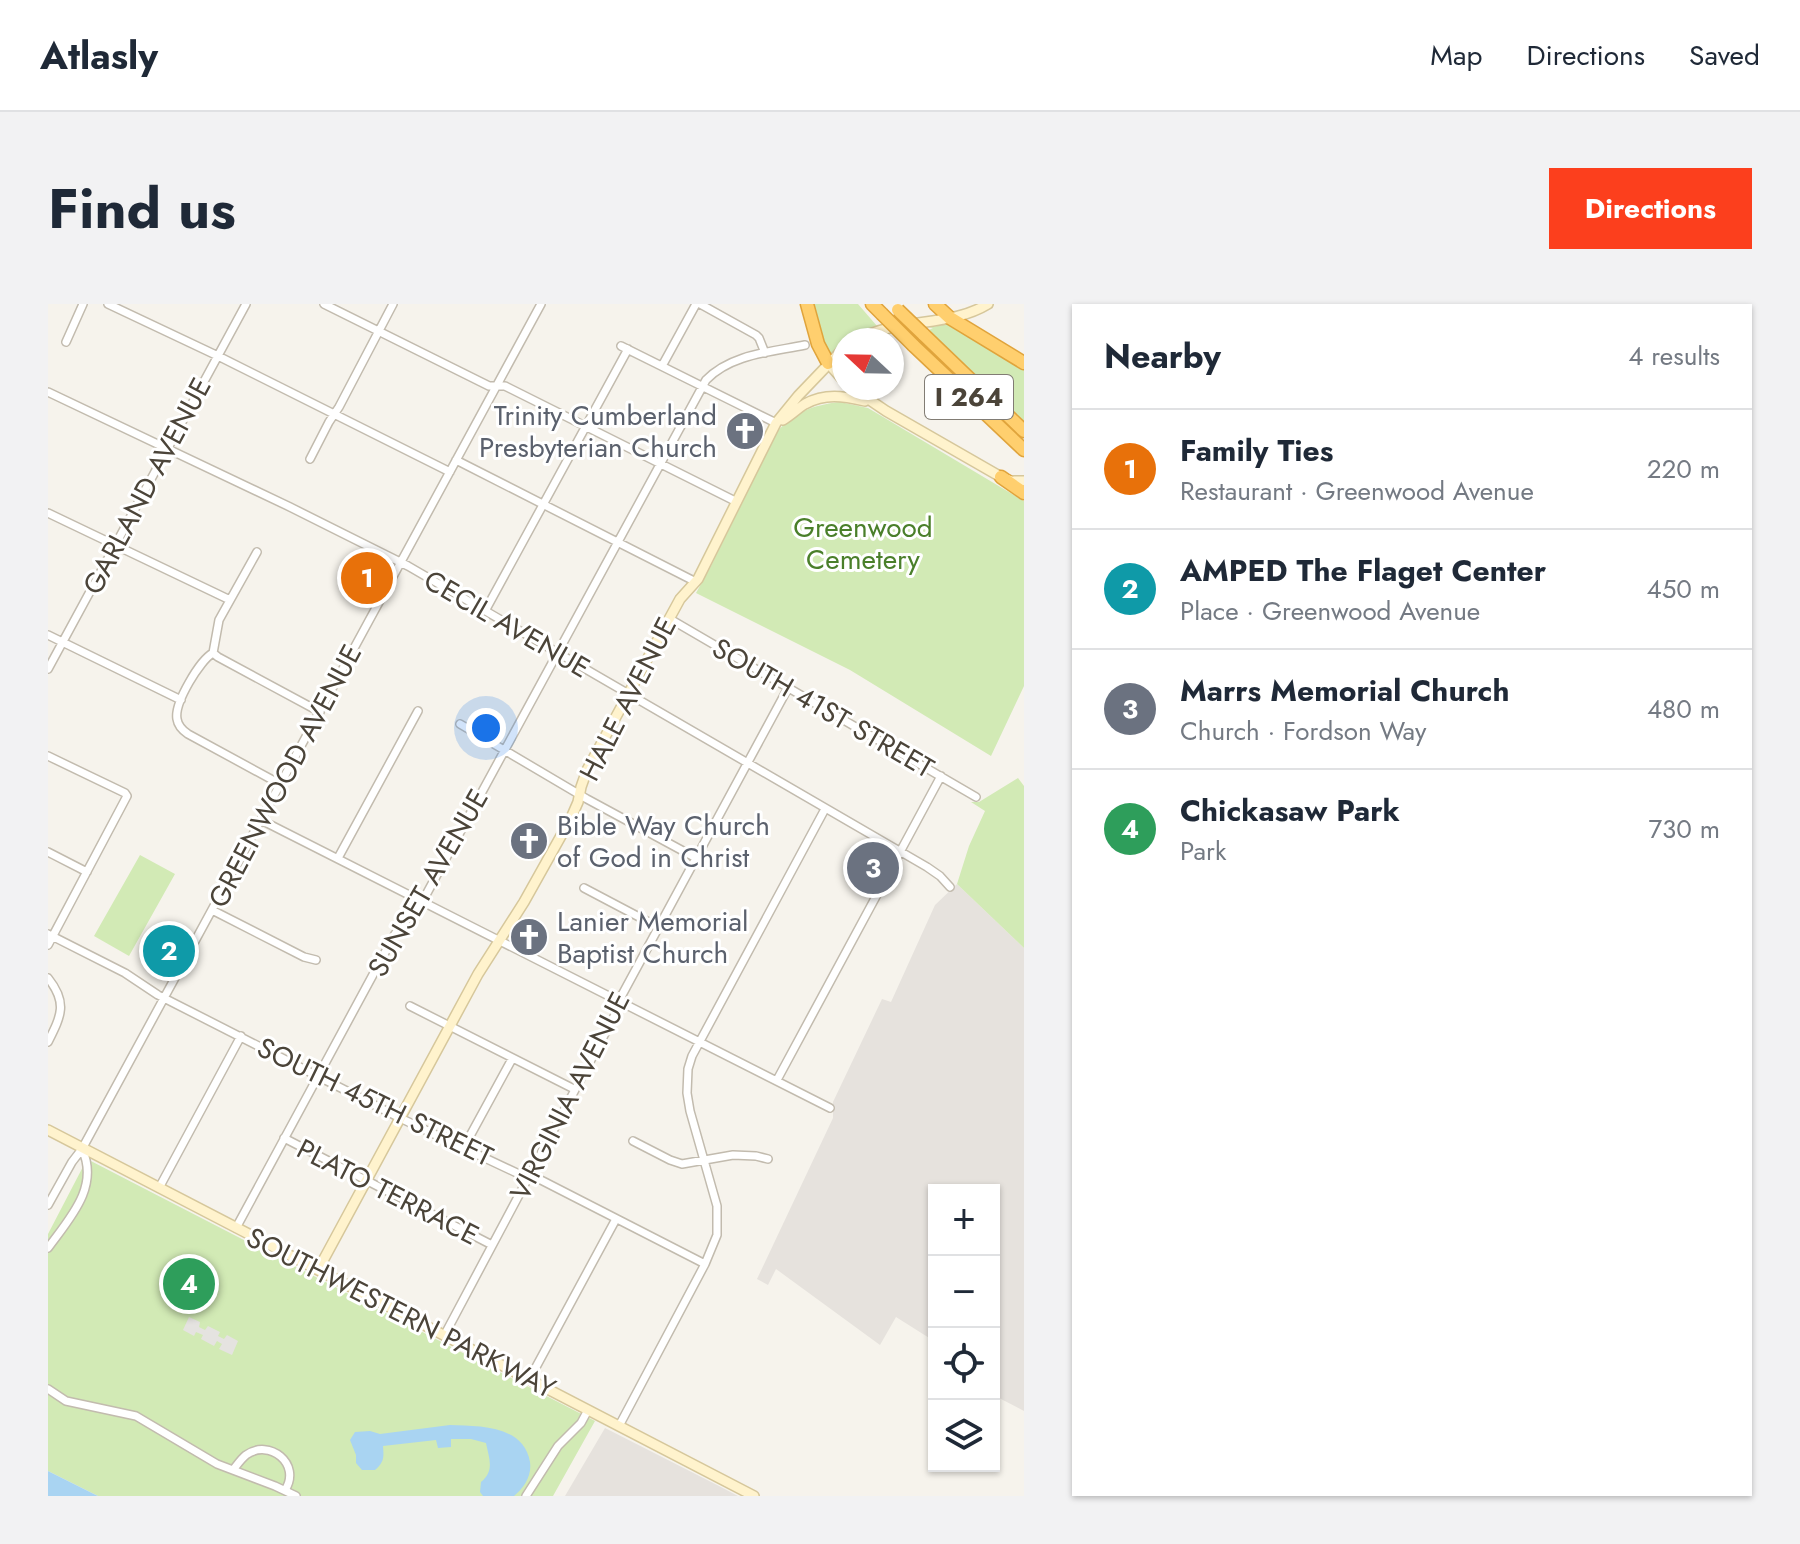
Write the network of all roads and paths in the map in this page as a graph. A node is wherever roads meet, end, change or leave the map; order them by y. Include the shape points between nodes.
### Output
1 (83, 304) edge
2 (108, 304) edge
3 (246, 304) edge
4 (324, 304) edge
5 (393, 304) edge
6 (698, 304) edge
7 (807, 304) edge
8 (872, 304) edge
9 (935, 304) edge
10 (988, 304) edge
11 (539, 305) edge
12 (890, 309) edge
13 (950, 318) junction
14 (893, 328) edge
15 (380, 332) junction
16 (66, 342) dead end
17 (805, 345) dead end
18 (765, 353) junction
19 (218, 356) junction
20 (832, 359) edge
21 (828, 363) junction
22 (1024, 363) edge
23 (662, 366) junction
24 (832, 367) edge
25 (496, 386) junction
26 (703, 386) junction
27 (48, 392) edge
28 (869, 400) edge
29 (872, 402) junction
30 (335, 414) junction
31 (776, 423) junction
32 (587, 427) junction
33 (1024, 431) edge
34 (167, 450) junction
35 (1024, 450) edge
36 (310, 459) dead end
37 (456, 460) junction
38 (660, 464) junction
39 (450, 472) junction
40 (1001, 477) junction
41 (1024, 481) edge
42 (1024, 493) edge
43 (737, 502) junction
44 (544, 505) junction
45 (48, 513) edge
46 (617, 542) junction
47 (115, 545) junction
48 (257, 552) dead end
49 (401, 563) junction
50 (696, 582) junction
51 (230, 600) junction
52 (485, 611) junction
53 (670, 619) junction
54 (48, 635) edge
55 (62, 642) junction
56 (213, 653) junction
57 (557, 653) junction
58 (48, 669) edge
59 (788, 688) junction
60 (628, 695) junction
61 (181, 700) junction
62 (418, 711) dead end
63 (320, 712) junction
64 (460, 724) dead end
65 (504, 750) junction
66 (48, 756) edge
67 (747, 764) junction
68 (941, 776) junction
69 (280, 784) junction
70 (580, 794) junction
71 (976, 797) dead end
72 (825, 809) junction
73 (261, 820) junction
74 (48, 852) edge
75 (900, 853) junction
76 (338, 858) junction
77 (696, 858) junction
78 (87, 872) junction
79 (950, 887) dead end
80 (584, 888) dead end
81 (421, 900) junction
82 (212, 910) junction
83 (658, 927) junction
84 (50, 935) edge
85 (499, 940) junction
86 (48, 945) edge
87 (316, 960) dead end
88 (48, 978) edge
89 (165, 998) junction
90 (620, 1001) junction
91 (410, 1006) dead end
92 (449, 1027) junction
93 (241, 1036) junction
94 (699, 1041) junction
95 (48, 1042) edge
96 (512, 1059) junction
97 (318, 1076) junction
98 (777, 1080) junction
99 (574, 1089) junction
100 (830, 1108) dead end
101 (400, 1118) junction
102 (48, 1130) edge
103 (284, 1138) junction
104 (633, 1141) dead end
105 (464, 1147) junction
106 (82, 1149) junction
107 (768, 1159) dead end
108 (704, 1160) junction
109 (529, 1176) junction
110 (366, 1180) junction
111 (159, 1188) junction
112 (48, 1205) edge
113 (616, 1219) junction
114 (236, 1228) junction
115 (492, 1245) junction
116 (48, 1248) edge
117 (705, 1264) junction
118 (318, 1270) junction
119 (444, 1336) junction
120 (529, 1380) junction
121 (48, 1389) edge
122 (588, 1410) junction
123 (619, 1426) junction
124 (233, 1470) junction
125 (285, 1490) junction
126 (296, 1496) edge
127 (526, 1496) edge
128 (754, 1496) edge

1 - 16 street
2 - 19 street
3 - 19 street, GARLAND AVENUE
4 - 15 street
5 - 15 street
6 - 18 street via 756,335
6 - 23 street
7 - 21 highway
8 - 12 highway, I 264
9 - 13 highway
10 - 13 street
11 - 25 street, GREENWOOD AVENUE
12 - 33 highway, I 264, bridge
12 - 35 highway, I 264, bridge via 913,345
13 - 14 street
13 - 22 highway
15 - 25 street
15 - 30 street
17 - 18 street, SUNSET AVENUE
18 - 26 street, SUNSET AVENUE via 729,363
19 - 30 street
19 - 34 street, GARLAND AVENUE
20 - 21 street
21 - 24 street
21 - 31 street
23 - 26 street
23 - 32 street via 624,348
25 - 32 street
25 - 37 street, GREENWOOD AVENUE
26 - 31 street
26 - 38 street, SUNSET AVENUE
27 - 34 street, CECIL AVENUE
28 - 29 street
29 - 31 street via 826,396
29 - 40 street
30 - 36 street
30 - 39 street
31 - 43 street, HALE AVENUE
32 - 38 street
32 - 44 street
34 - 47 street, GARLAND AVENUE
34 - 49 street, CECIL AVENUE
37 - 39 street, GREENWOOD AVENUE
37 - 44 street
38 - 43 street
38 - 46 street, SUNSET AVENUE
39 - 49 street, GREENWOOD AVENUE
40 - 41 street
40 - 42 highway
43 - 50 street, HALE AVENUE
44 - 46 street
44 - 52 street
45 - 47 street
46 - 50 street
46 - 57 street, SUNSET AVENUE
47 - 51 street
47 - 55 street, GARLAND AVENUE
48 - 51 street
49 - 52 street, CECIL AVENUE
49 - 63 street, GREENWOOD AVENUE
50 - 53 street, HALE AVENUE
51 - 56 street via 219,620
52 - 57 street, CECIL AVENUE
53 - 59 street, SOUTH 41ST STREET
53 - 60 street, HALE AVENUE
54 - 55 street
55 - 58 street, GARLAND AVENUE
55 - 61 street
56 - 61 street
56 - 63 street
57 - 60 street, CECIL AVENUE
57 - 65 street, SUNSET AVENUE
59 - 67 street, VIRGINIA AVENUE
59 - 68 street, SOUTH 41ST STREET
60 - 67 street, CECIL AVENUE
60 - 70 street, HALE AVENUE via 587,770
61 - 69 street via 177,713 183,730
62 - 76 street
63 - 69 street, GREENWOOD AVENUE
64 - 65 street
65 - 70 street
65 - 81 street, SUNSET AVENUE
66 - 78 street via 127,796
67 - 72 street, CECIL AVENUE
67 - 77 street, VIRGINIA AVENUE
68 - 71 street, SOUTH 41ST STREET
68 - 75 street
69 - 73 street, GREENWOOD AVENUE
70 - 77 street
70 - 85 street, HALE AVENUE
72 - 75 street, CECIL AVENUE
72 - 94 street
73 - 76 street
73 - 82 street, GREENWOOD AVENUE
74 - 78 street
75 - 79 street, CECIL AVENUE
75 - 98 street
76 - 81 street
77 - 83 street, VIRGINIA AVENUE
78 - 84 street
80 - 83 street
81 - 85 street
81 - 97 street, SUNSET AVENUE via 395,934
82 - 87 street
82 - 89 street, GREENWOOD AVENUE
83 - 90 street, VIRGINIA AVENUE
84 - 86 street
84 - 89 street, SOUTH 45TH STREET
85 - 90 street
85 - 92 street, HALE AVENUE
88 - 95 street via 61,1006
89 - 93 street, SOUTH 45TH STREET
89 - 106 street, GREENWOOD AVENUE
90 - 94 street
90 - 99 street, VIRGINIA AVENUE
91 - 92 street
92 - 96 street
92 - 101 street, HALE AVENUE
93 - 97 street, SOUTH 45TH STREET
93 - 111 street
94 - 98 street
94 - 108 street via 688,1069 687,1093
96 - 99 street
96 - 105 street
97 - 101 street, SOUTH 45TH STREET
97 - 103 street, SUNSET AVENUE
98 - 100 street
99 - 109 street, VIRGINIA AVENUE
101 - 105 street, SOUTH 45TH STREET
101 - 110 street, HALE AVENUE
102 - 106 street, SOUTHWESTERN PARKWAY
103 - 110 street, PLATO TERRACE
103 - 114 street, SUNSET AVENUE
104 - 108 street via 676,1163
105 - 109 street, SOUTH 45TH STREET
106 - 111 street, SOUTHWESTERN PARKWAY
106 - 112 street, GREENWOOD AVENUE
106 - 116 street via 88,1171 84,1193
107 - 108 street via 733,1155
108 - 117 street via 718,1218
109 - 113 street, SOUTH 45TH STREET
109 - 115 street, VIRGINIA AVENUE
110 - 115 street, PLATO TERRACE
110 - 118 street, HALE AVENUE
111 - 114 street, SOUTHWESTERN PARKWAY
113 - 117 street, SOUTH 45TH STREET
113 - 120 street
114 - 118 street, SOUTHWESTERN PARKWAY
115 - 119 street, VIRGINIA AVENUE
117 - 123 street
118 - 119 street, SOUTHWESTERN PARKWAY
119 - 120 street, SOUTHWESTERN PARKWAY
120 - 122 street, SOUTHWESTERN PARKWAY
121 - 124 street via 66,1401 136,1416
122 - 123 street, SOUTHWESTERN PARKWAY
122 - 127 street
123 - 128 street, SOUTHWESTERN PARKWAY
124 - 125 street
124 - 125 street via 252,1451 276,1453 290,1471
125 - 126 street

